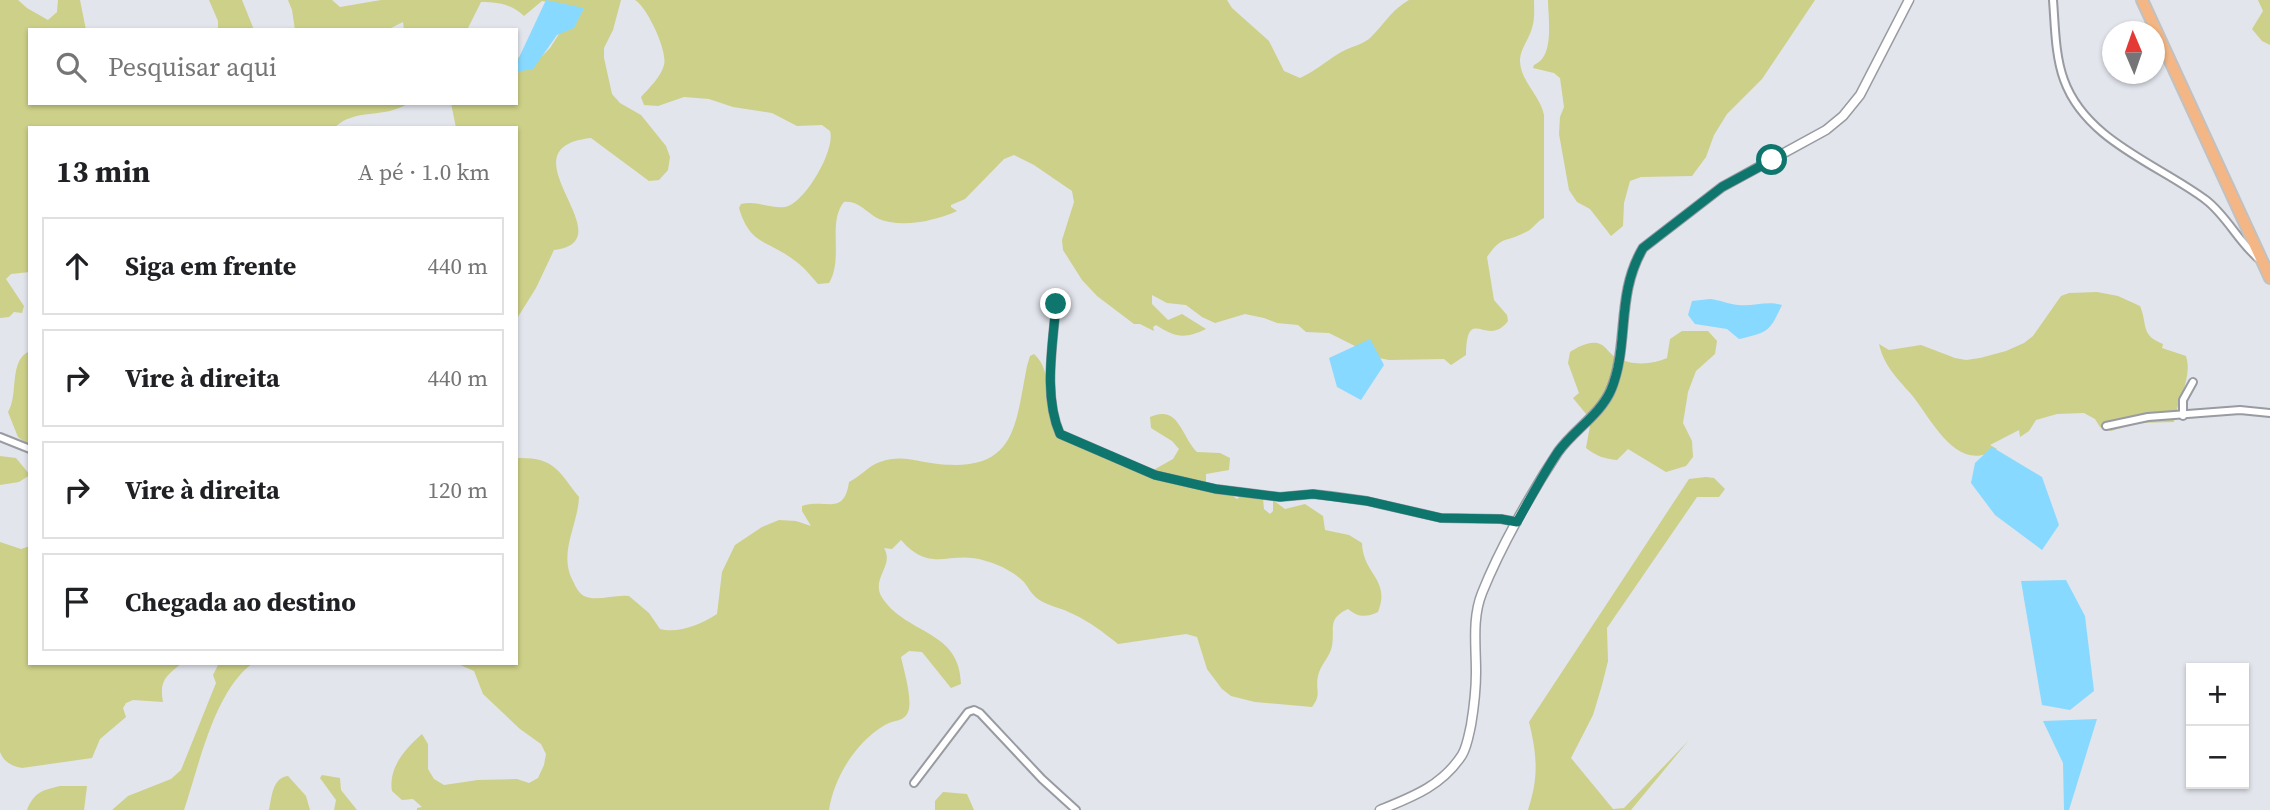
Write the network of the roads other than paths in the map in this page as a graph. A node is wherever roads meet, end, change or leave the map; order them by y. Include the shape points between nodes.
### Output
1 (1909, 0) edge
2 (2053, 0) edge
3 (2142, 0) edge
4 (2263, 263) junction
5 (2270, 278) edge
6 (1056, 304) dead end
7 (2193, 382) dead end
8 (2270, 413) edge
9 (2183, 416) junction
10 (2106, 426) dead end
11 (0, 437) edge
12 (28, 448) edge
13 (1517, 522) junction
14 (915, 783) dead end
15 (1076, 810) edge
16 (1380, 810) edge

1 - 13 street via 1860,95 1843,116 1722,187 1643,248 1626,287 1611,388 1559,452
2 - 4 street via 2063,78 2076,103 2092,123 2134,155 2206,200
3 - 4 highway
4 - 5 highway
6 - 13 street via 1051,394 1060,434 1155,475 1216,489 1280,497 1313,494 1441,518
7 - 9 street via 2183,400
8 - 9 street via 2240,410
9 - 10 street via 2148,417
11 - 12 street
13 - 16 street via 1477,607 1475,701 1464,752 1434,786
14 - 15 street via 974,710

